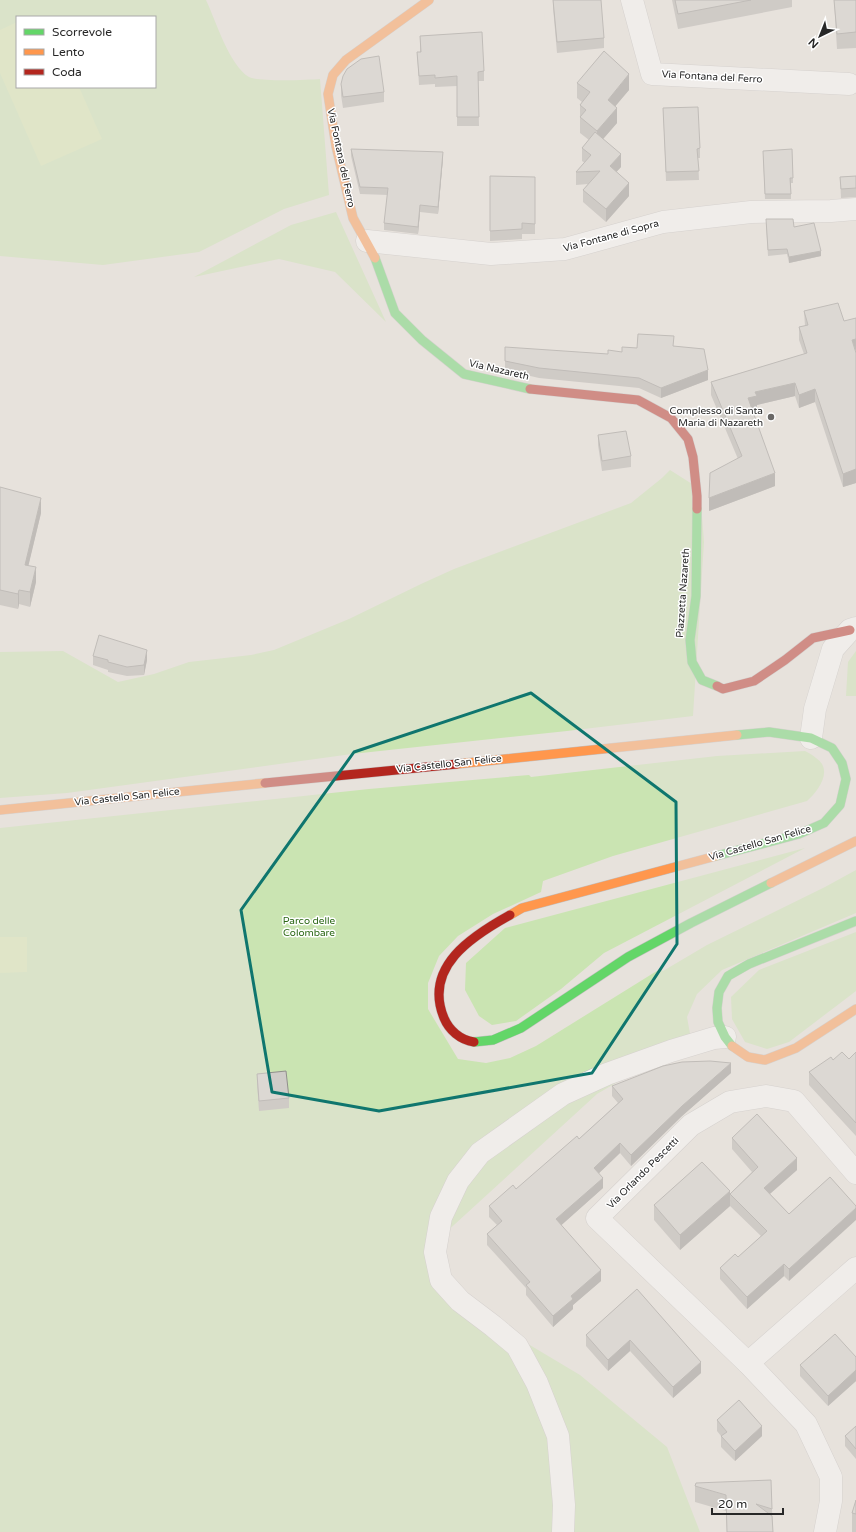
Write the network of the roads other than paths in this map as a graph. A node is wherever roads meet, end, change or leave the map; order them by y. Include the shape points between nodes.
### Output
1 (429, 0) edge
2 (632, 0) edge
3 (850, 84) dead end
4 (856, 209) edge
5 (367, 241) junction
6 (670, 418) joint
7 (853, 629) edge
8 (811, 738) junction
9 (0, 810) edge
10 (856, 841) edge
11 (856, 920) edge
12 (856, 1009) edge
13 (725, 1037) junction
14 (856, 1173) edge
15 (856, 1268) edge
16 (748, 1363) junction
17 (563, 1532) edge
18 (825, 1532) edge

1 - 5 street, Via Fontana del Ferro via 346,60 333,75 328,94 336,146 353,218
2 - 3 street, Via Fontana del Ferro via 652,74
4 - 5 street, Via Fontane di Sopra via 831,212 751,212 663,222 565,249 491,254
5 - 6 street, Via Nazareth via 395,313 422,340 464,374 537,390 638,400
6 - 7 street, Piazzetta Nazareth via 688,439 693,457 697,496 697,552 696,596 690,640 692,662 702,680 723,689 754,681 813,638
7 - 8 street via 833,649 815,709
8 - 9 street, Via Castello San Felice via 769,732
8 - 10 street, Via Castello San Felice via 832,748 842,763 846,779 840,805 824,823 799,834 522,908 466,944 445,967 439,989 442,1013 450,1030 469,1042 492,1041 522,1028 636,952
11 - 13 street via 749,964 728,976 719,992 717,1008 718,1022
12 - 13 street via 796,1048 765,1060 748,1057 732,1046
13 - 17 street via 671,1051 607,1074 563,1094 480,1153 458,1181 441,1217 435,1252 442,1280 460,1301 517,1346 538,1383 558,1436 564,1505
14 - 16 street, Via Orlando Pescetti via 794,1101 766,1096 730,1102 691,1125 597,1218
15 - 16 street
16 - 18 street, Via Orlando Pescetti via 806,1424 831,1477 831,1501

